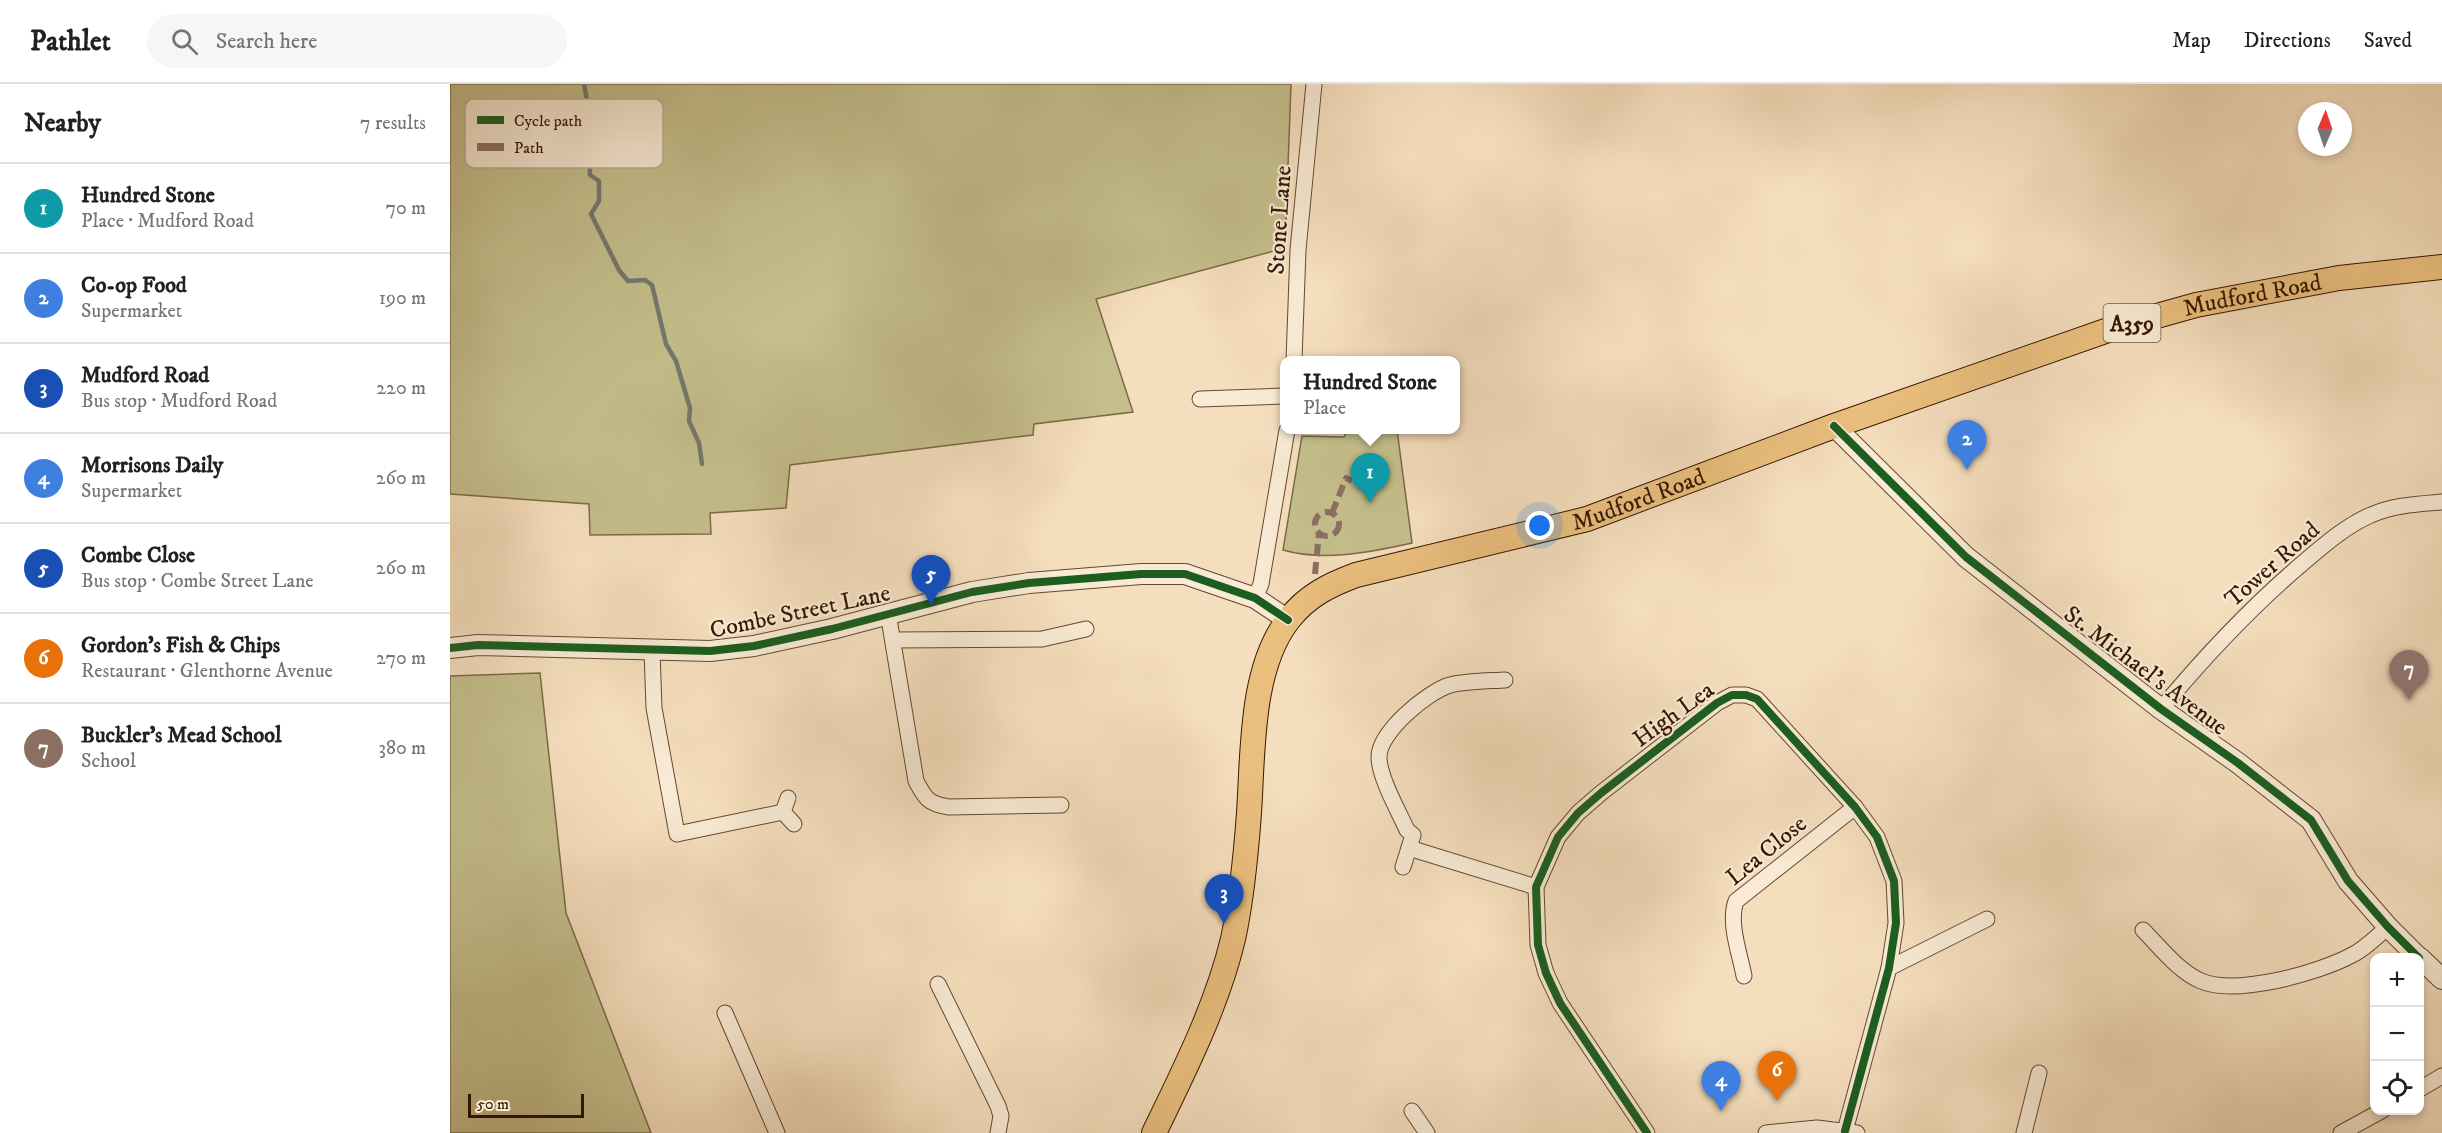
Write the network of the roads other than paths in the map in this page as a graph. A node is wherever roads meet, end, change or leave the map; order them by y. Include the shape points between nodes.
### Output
1 (1314, 84) edge
2 (2442, 267) edge
3 (1294, 356) edge
4 (1280, 396) edge
5 (1200, 399) dead end
6 (1834, 426) junction
7 (1286, 434) edge
8 (2442, 502) edge
9 (1255, 598) junction
10 (888, 613) junction
11 (1288, 620) junction
12 (1086, 629) dead end
13 (893, 640) junction
14 (450, 648) edge
15 (652, 651) junction
16 (1505, 680) dead end
17 (2161, 709) junction
18 (788, 798) dead end
19 (1061, 805) dead end
20 (1855, 807) junction
21 (783, 812) junction
22 (794, 824) dead end
23 (1409, 848) junction
24 (1403, 867) dead end
25 (1536, 887) junction
26 (1987, 918) dead end
27 (2388, 927) junction
28 (2143, 930) dead end
29 (2414, 953) edge
30 (2424, 963) edge
31 (1889, 968) junction
32 (1744, 976) dead end
33 (2442, 979) edge
34 (938, 984) dead end
35 (725, 1013) dead end
36 (2039, 1073) dead end
37 (2442, 1076) edge
38 (2424, 1087) edge
39 (1412, 1111) dead end
40 (2375, 1115) edge
41 (1851, 1132) edge
42 (2346, 1132) edge
43 (777, 1133) edge
44 (998, 1133) edge
45 (1154, 1133) edge
46 (1427, 1133) edge
47 (1647, 1133) edge
48 (1766, 1133) edge
49 (2024, 1133) edge

1 - 3 street, Stone Lane via 1298,250
2 - 6 main road, Mudford Road / A359 via 2339,278 2196,305 2114,328
4 - 5 street
6 - 11 main road, Mudford Road / A359 via 1587,519 1356,574 1324,587
6 - 17 street, St. Michael's Avenue via 1966,557
7 - 9 street via 1261,584
8 - 17 street, Tower Road via 2390,508 2369,515 2322,546 2213,647
9 - 10 street, Combe Street Lane via 1185,574 1141,574 1029,583 972,592
9 - 11 street, Combe Street Lane
10 - 13 street
10 - 15 street, Combe Street Lane via 754,645 710,651
11 - 45 main road, Mudford Road / A359 via 1264,673 1231,945 1182,1077
12 - 13 street via 1042,639
13 - 19 street via 916,781 934,805
14 - 15 street, Combe Street Lane via 478,645
15 - 21 street via 654,708 677,834
16 - 23 street via 1450,685 1425,699 1386,736 1379,757 1381,769 1413,836
17 - 27 street, St. Michael's Avenue via 2311,820 2348,881
18 - 21 street
20 - 25 street, High Lea via 1757,699 1732,695 1694,720 1578,813 1558,837
20 - 31 street, High Lea via 1877,837 1894,881 1896,923
20 - 32 street, Lea Close via 1736,901 1734,926
21 - 22 street
23 - 24 street
23 - 25 street
25 - 47 street, High Lea via 1538,945 1546,973 1560,1003
26 - 31 street
27 - 28 street via 2353,955 2310,972 2267,983 2227,986 2203,982 2190,975
27 - 29 street, St. Michael's Avenue
30 - 33 street, St. Michael's Avenue
31 - 41 street, High Lea
34 - 44 street via 998,1106
35 - 43 street
36 - 49 street
37 - 38 street
39 - 46 street
40 - 42 street
41 - 48 street via 1799,1128

